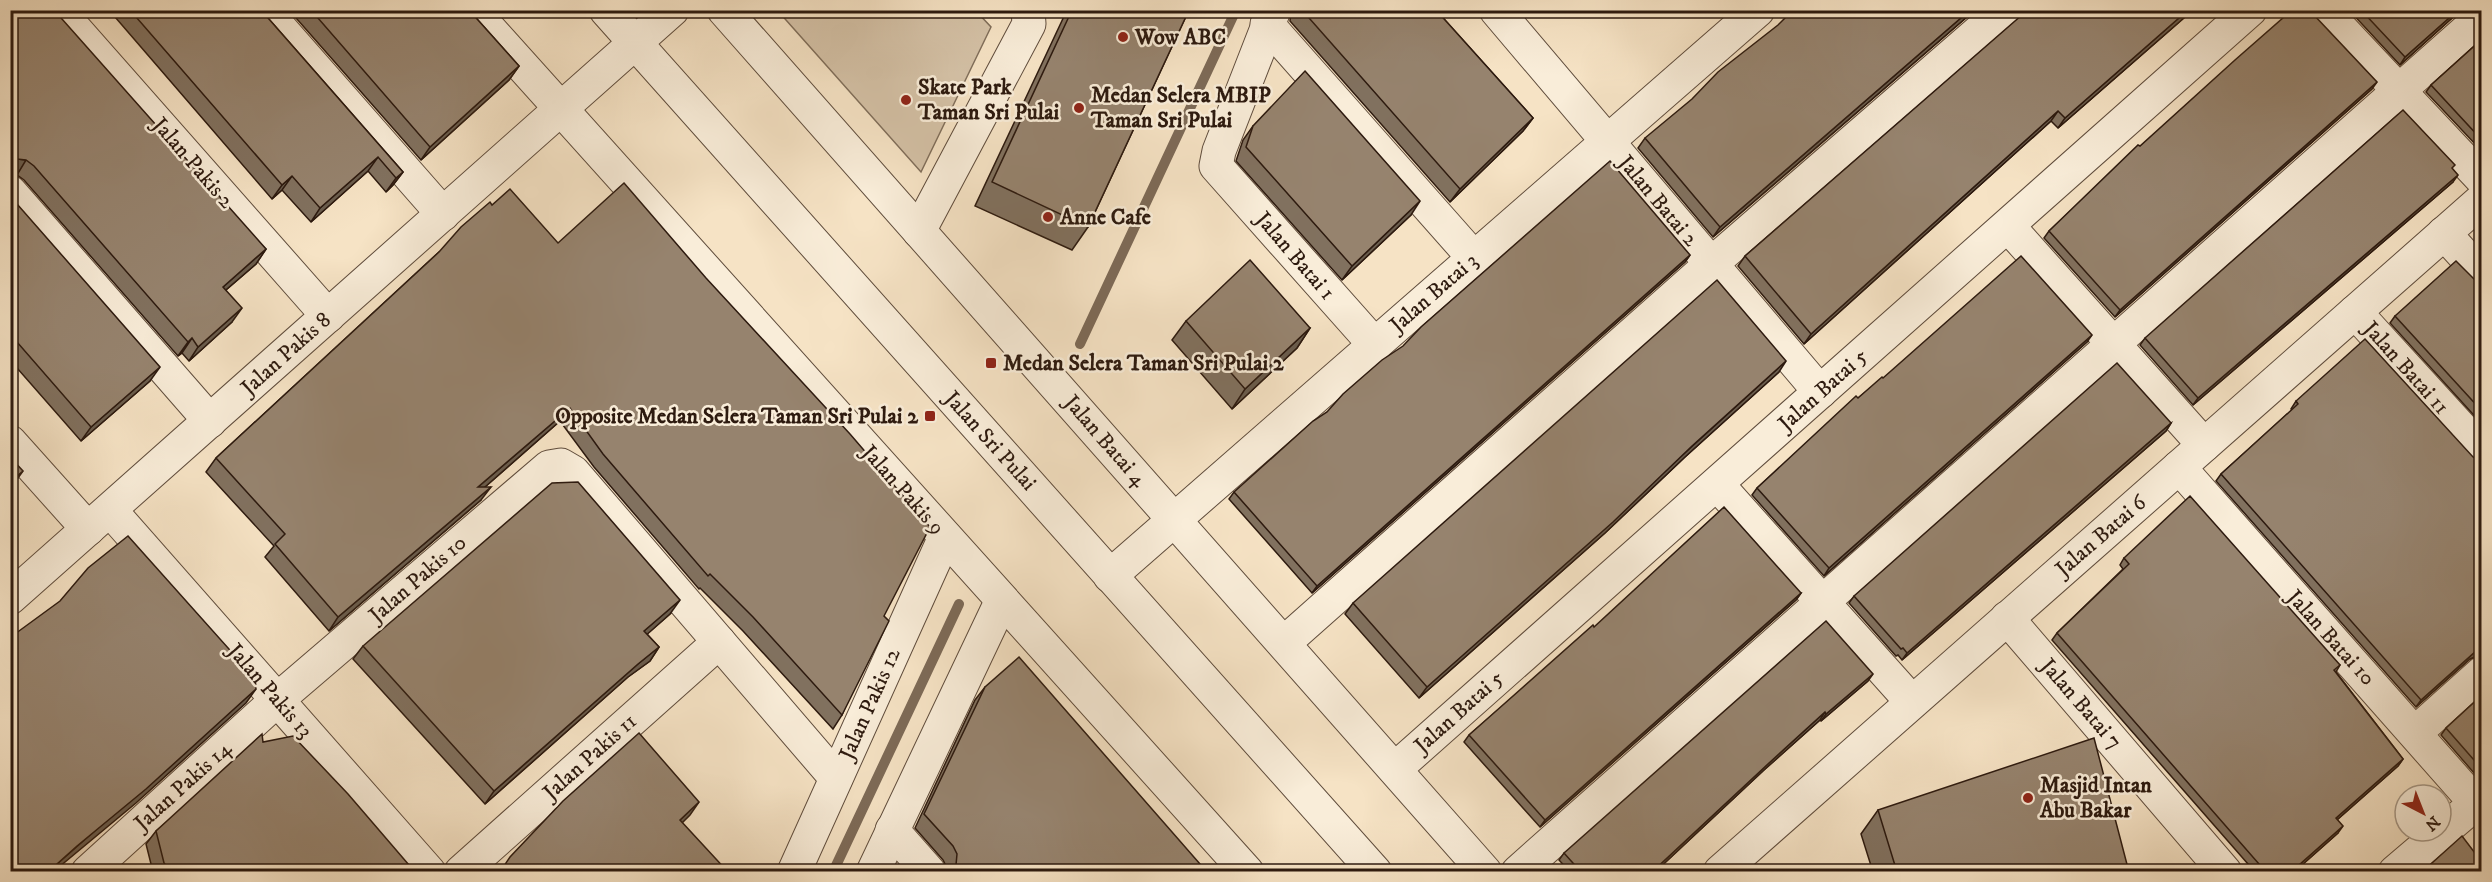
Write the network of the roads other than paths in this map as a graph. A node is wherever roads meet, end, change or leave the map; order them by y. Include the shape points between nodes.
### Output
1 (58, 10) edge
2 (264, 10) edge
3 (472, 10) edge
4 (606, 10) edge
5 (672, 10) edge
6 (724, 10) edge
7 (1028, 10) edge
8 (1496, 10) edge
9 (1758, 10) edge
10 (2004, 10) edge
11 (2250, 10) edge
12 (2323, 10) edge
13 (1271, 17) edge
14 (2481, 17) edge
15 (635, 44) junction
16 (2399, 90) junction
17 (560, 109) junction
18 (1608, 142) junction
19 (2481, 179) edge
20 (10, 192) edge
21 (2481, 200) edge
22 (443, 214) junction
23 (2008, 226) junction
24 (919, 231) junction
25 (2444, 233) junction
26 (1474, 258) junction
27 (1710, 265) junction
28 (2481, 275) edge
29 (2355, 312) junction
30 (328, 316) junction
31 (2113, 344) junction
32 (1375, 345) junction
33 (1820, 392) junction
34 (210, 421) junction
35 (10, 442) edge
36 (2204, 445) junction
37 (2481, 451) edge
38 (2179, 467) junction
39 (1717, 484) junction
40 (99, 520) junction
41 (1175, 520) junction
42 (945, 537) junction
43 (1110, 576) junction
44 (10, 598) edge
45 (1002, 600) junction
46 (1823, 602) junction
47 (2007, 618) junction
48 (719, 642) junction
49 (1284, 643) junction
50 (2481, 673) edge
51 (277, 700) junction
52 (1912, 702) junction
53 (2415, 733) junction
54 (1395, 769) junction
55 (836, 778) junction
56 (2479, 806) edge
57 (892, 830) junction
58 (96, 869) edge
59 (429, 872) edge
60 (461, 872) edge
61 (794, 872) edge
62 (873, 872) edge
63 (928, 872) edge
64 (1246, 872) edge
65 (1375, 872) edge
66 (1485, 872) edge
67 (1518, 872) edge
68 (1720, 872) edge
69 (2225, 872) edge
70 (2395, 872) edge

1 - 30 street, Jalan Pakis 2
2 - 22 street
3 - 17 street, Jalan Pakis 9
4 - 15 street, Jalan Sri Pulai
5 - 15 street, Jalan Pakis 8
6 - 24 street, Jalan Batai 4
7 - 24 street via 1029,24
8 - 18 street, Jalan Batai 2
9 - 18 street, Jalan Batai 3
10 - 27 street
11 - 23 street, Jalan Batai 5
12 - 16 street
13 - 26 street
13 - 32 street, Jalan Batai 1 via 1216,166
14 - 16 street
15 - 17 street, Jalan Pakis 8
15 - 43 street, Jalan Sri Pulai
16 - 19 street
16 - 31 street
17 - 22 street, Jalan Pakis 8
17 - 42 street, Jalan Pakis 9
18 - 26 street, Jalan Batai 3
18 - 27 street, Jalan Batai 2
20 - 34 street
21 - 25 street, Jalan Batai 6
22 - 30 street, Jalan Pakis 8
23 - 31 street
23 - 33 street, Jalan Batai 5
24 - 41 street, Jalan Batai 4
25 - 28 street
25 - 29 street, Jalan Batai 6
26 - 32 street, Jalan Batai 3
27 - 33 street, Jalan Batai 2
27 - 49 street
29 - 36 street, Jalan Batai 6
29 - 37 street, Jalan Batai 11
30 - 34 street, Jalan Pakis 8
31 - 36 street
31 - 46 street
32 - 41 street, Jalan Batai 3
33 - 39 street, Jalan Batai 5
34 - 40 street, Jalan Pakis 8
35 - 40 street, Jalan Pakis 13
36 - 38 street, Jalan Batai 6
38 - 47 street, Jalan Batai 6
38 - 53 street, Jalan Batai 10
39 - 46 street
39 - 54 street, Jalan Batai 5
40 - 44 street, Jalan Pakis 8
40 - 51 street, Jalan Pakis 13
41 - 43 street, Jalan Batai 3
41 - 49 street, Jalan Batai 4
42 - 45 street, Jalan Pakis 9
42 - 55 street, Jalan Pakis 12
43 - 65 street, Jalan Sri Pulai
45 - 57 street
45 - 64 street, Jalan Pakis 9
46 - 52 street
46 - 67 street
47 - 52 street, Jalan Batai 6
47 - 69 street, Jalan Batai 7
48 - 51 street, Jalan Pakis 10 via 573,472 561,465 549,467
48 - 55 street
48 - 60 street, Jalan Pakis 11
49 - 54 street, Jalan Batai 4
50 - 53 street
51 - 58 street, Jalan Pakis 14
51 - 59 street, Jalan Pakis 13
52 - 68 street, Jalan Batai 6
53 - 56 street, Jalan Batai 10
54 - 66 street, Jalan Batai 4
55 - 61 street, Jalan Pakis 12
56 - 70 street
57 - 62 street
57 - 63 street

